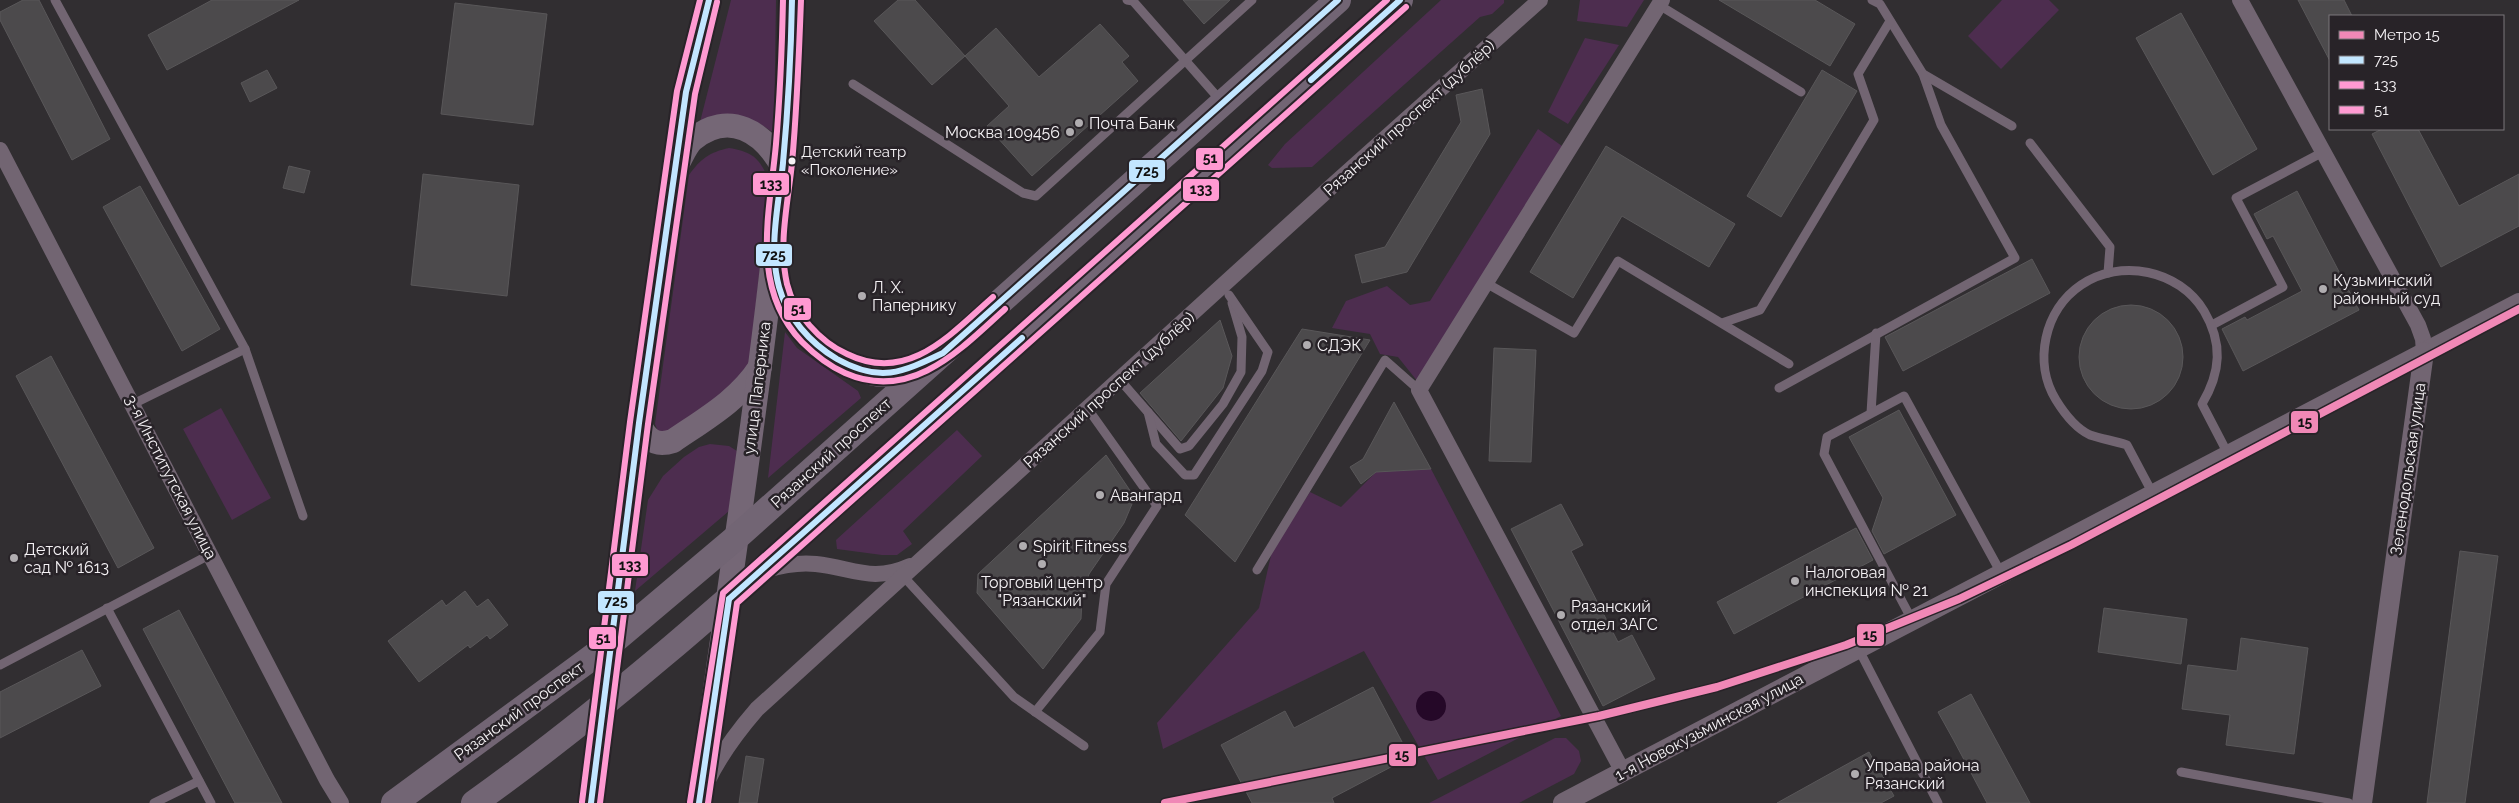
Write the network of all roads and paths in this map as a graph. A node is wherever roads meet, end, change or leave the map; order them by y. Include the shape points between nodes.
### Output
1 (54, 0) edge
2 (709, 0) edge
3 (792, 0) edge
4 (1127, 0) edge
5 (1252, 0) edge
6 (1338, 0) edge
7 (1400, 0) edge
8 (1540, 0) edge
9 (1872, 0) edge
10 (2240, 0) edge
11 (1661, 3) edge
12 (1524, 7) edge
13 (1890, 21) junction
14 (1185, 60) junction
15 (1923, 74) junction
16 (853, 84) dead end
17 (1801, 92) dead end
18 (1223, 103) junction
19 (2012, 126) dead end
20 (2030, 143) dead end
21 (2325, 152) junction
22 (2, 159) edge
23 (677, 165) junction
24 (783, 168) junction
25 (773, 252) junction
26 (2108, 273) junction
27 (1486, 283) junction
28 (1226, 290) junction
29 (2519, 303) edge
30 (1722, 323) junction
31 (2212, 325) junction
32 (1876, 333) junction
33 (245, 350) junction
34 (2424, 352) junction
35 (943, 353) junction
36 (1789, 364) dead end
37 (761, 365) junction
38 (1120, 380) junction
39 (1779, 388) dead end
40 (1419, 390) junction
41 (133, 404) junction
42 (1088, 409) junction
43 (1148, 412) junction
44 (1871, 413) junction
45 (639, 423) junction
46 (2228, 454) junction
47 (2153, 494) junction
48 (303, 516) dead end
49 (738, 536) junction
50 (211, 554) junction
51 (919, 562) junction
52 (1257, 570) dead end
53 (759, 572) junction
54 (2002, 573) junction
55 (904, 577) junction
56 (729, 599) junction
57 (107, 608) junction
58 (1912, 620) junction
59 (610, 644) junction
60 (1858, 648) junction
61 (0, 665) edge
62 (602, 706) junction
63 (1035, 712) junction
64 (1084, 746) dead end
65 (1623, 772) junction
66 (2181, 772) dead end
67 (199, 781) junction
68 (699, 800) edge
69 (154, 803) edge
70 (211, 803) edge
71 (341, 803) edge
72 (394, 803) edge
73 (474, 803) edge
74 (591, 803) edge
75 (1563, 803) edge
76 (1938, 803) edge
77 (2349, 803) edge
78 (2362, 803) edge

1 - 33 lane
2 - 23 main road via 686,92
3 - 24 main road, улица Паперника
4 - 14 lane via 1133,1
5 - 14 lane
6 - 18 main road, Рязанский проспект
7 - 53 main road
8 - 12 street, Рязанский проспект (дублёр)
9 - 13 lane via 1880,4
10 - 21 street, Зеленодольская улица
11 - 17 lane
11 - 27 street
12 - 28 street, Рязанский проспект (дублёр)
13 - 15 lane
13 - 30 lane via 1858,74 1874,120 1760,310
14 - 16 lane via 1036,196 1023,193
14 - 18 lane
15 - 19 lane
15 - 32 lane via 1941,125 2015,258
18 - 35 main road, Рязанский проспект
20 - 26 lane via 2110,247
21 - 31 lane via 2236,198 2283,287
21 - 34 street, Зеленодольская улица via 2418,325
22 - 41 street, 3-я Институтская улица
23 - 24 main road via 691,141 712,127 733,126 752,132 773,149
23 - 45 main road
24 - 25 main road, улица Паперника
25 - 35 main road via 779,288 798,326 822,349 844,363 882,375 903,373
25 - 37 main road, улица Паперника
26 - 31 lane via 2138,270 2168,278 2196,299
26 - 47 lane via 2080,285 2059,307 2048,330 2043,360 2049,390 2065,415 2089,434 2127,445
27 - 30 lane via 1574,333 1618,261
27 - 40 street
28 - 38 street, Рязанский проспект (дублёр)
28 - 43 lane via 1242,337 1241,372 1223,404 1189,446 1180,450
28 - 43 lane via 1268,352 1262,371 1194,475 1186,475 1156,444
29 - 34 street, 1-я Новокузьминская улица
30 - 36 lane
31 - 46 lane via 2218,355 2214,384 2202,404
32 - 39 lane
32 - 44 lane
33 - 41 lane
33 - 48 lane
34 - 46 street, 1-я Новокузьминская улица
34 - 78 street, Зеленодольская улица
35 - 49 main road, Рязанский проспект
37 - 45 main road via 733,400 673,441 662,445 651,441
37 - 49 main road, улица Паперника
38 - 42 street, Рязанский проспект (дублёр)
38 - 43 lane
40 - 52 lane via 1385,360
40 - 65 street
41 - 50 street, 3-я Институтская улица
42 - 51 street, Рязанский проспект (дублёр)
42 - 63 lane via 1157,506 1106,584 1100,632
44 - 54 lane via 1904,396
44 - 58 lane via 1827,437 1824,454
45 - 59 main road
46 - 47 street, 1-я Новокузьминская улица
47 - 54 street, 1-я Новокузьминская улица
49 - 56 main road, улица Паперника
49 - 59 main road, Рязанский проспект
50 - 57 lane
50 - 71 street, 3-я Институтская улица via 326,780
51 - 53 street via 880,576 801,563
51 - 55 street, Рязанский проспект (дублёр)
53 - 56 main road
54 - 58 street, 1-я Новокузьминская улица
55 - 63 lane via 1014,698
55 - 68 street, Рязанский проспект (дублёр) via 757,709 717,762
56 - 62 main road
56 - 68 main road, улица Паперника
57 - 61 lane
57 - 67 lane
58 - 60 street, 1-я Новокузьминская улица
59 - 62 main road
59 - 72 main road, Рязанский проспект
60 - 65 street, 1-я Новокузьминская улица
60 - 76 lane
62 - 73 main road
62 - 74 main road
63 - 64 lane
65 - 75 street, 1-я Новокузьминская улица
66 - 77 lane
67 - 69 lane
67 - 70 lane

